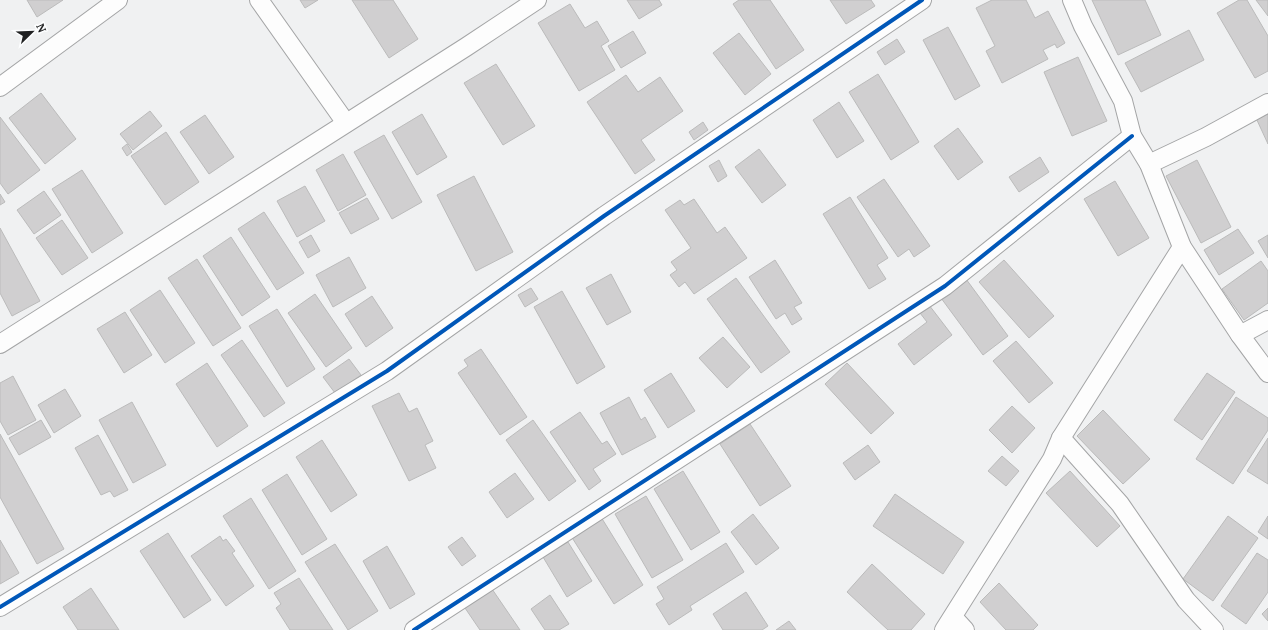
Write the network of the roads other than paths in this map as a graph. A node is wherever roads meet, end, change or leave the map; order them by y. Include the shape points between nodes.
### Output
1 (118, 0) edge
2 (259, 0) edge
3 (922, 0) edge
4 (1072, 0) edge
5 (529, 2) edge
6 (0, 87) edge
7 (1268, 102) edge
8 (346, 123) junction
9 (1132, 136) junction
10 (1149, 164) junction
11 (1182, 247) junction
12 (1268, 320) edge
13 (1240, 335) junction
14 (0, 344) edge
15 (1268, 373) edge
16 (1061, 438) junction
17 (0, 607) edge
18 (954, 626) edge
19 (414, 630) edge
20 (1214, 630) edge

1 - 6 street
2 - 8 street
3 - 17 street via 604,216 387,371
4 - 9 street via 1082,26 1123,101
5 - 8 street via 466,48
7 - 10 street via 1206,137
8 - 14 street
9 - 10 street
9 - 19 street via 945,286
10 - 11 street
11 - 13 street
11 - 16 street
12 - 13 street
13 - 15 street
16 - 18 street via 1052,459
16 - 20 street via 1120,504 1186,600

